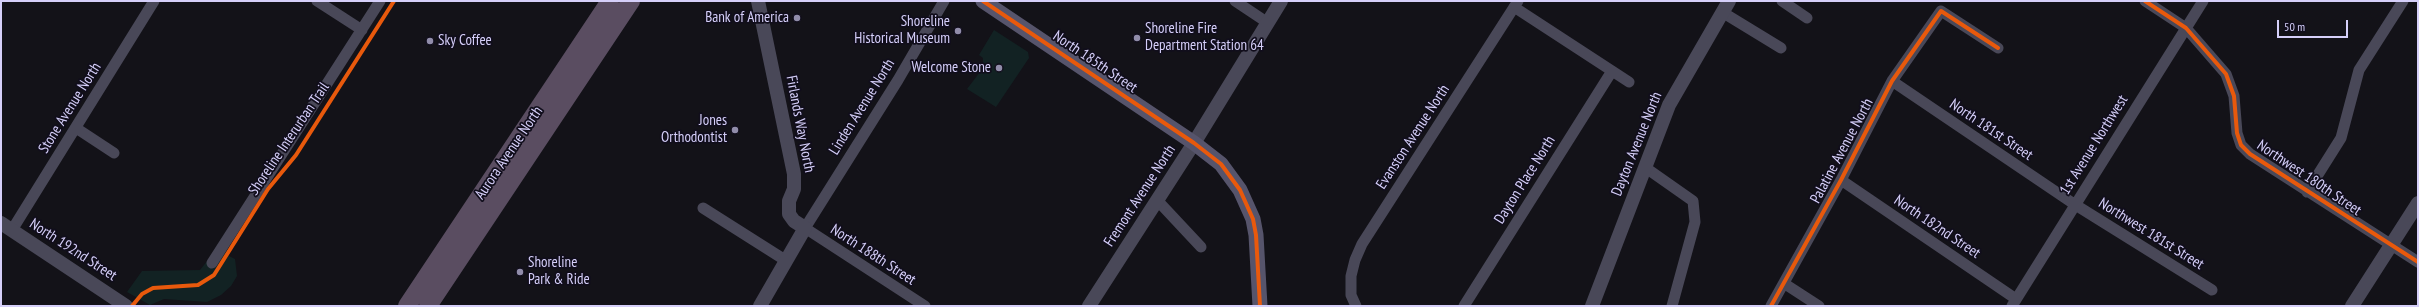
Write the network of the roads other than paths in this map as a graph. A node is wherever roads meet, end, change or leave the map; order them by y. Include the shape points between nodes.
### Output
1 (154, 1) edge
2 (318, 1) edge
3 (380, 1) edge
4 (610, 1) edge
5 (631, 1) edge
6 (758, 1) edge
7 (944, 1) edge
8 (983, 1) edge
9 (1235, 1) edge
10 (1281, 1) edge
11 (1782, 1) edge
12 (2145, 1) edge
13 (2203, 1) edge
14 (2403, 1) edge
15 (1516, 4) edge
16 (1725, 7) edge
17 (1807, 18) dead end
18 (1268, 22) junction
19 (2186, 28) junction
20 (362, 30) junction
21 (1782, 48) dead end
22 (1998, 48) dead end
23 (1612, 71) junction
24 (1892, 81) junction
25 (1629, 82) dead end
26 (76, 128) junction
27 (1194, 142) junction
28 (114, 153) dead end
29 (1646, 168) junction
30 (1841, 180) junction
31 (2307, 192) junction
32 (1156, 200) junction
33 (2418, 203) edge
34 (2074, 204) junction
35 (703, 208) dead end
36 (6, 226) edge
37 (805, 228) junction
38 (2391, 245) junction
39 (1201, 247) dead end
40 (785, 260) junction
41 (2418, 262) edge
42 (212, 263) dead end
43 (1785, 284) junction
44 (2212, 290) dead end
45 (2014, 302) edge
46 (126, 306) edge
47 (407, 306) edge
48 (428, 306) edge
49 (760, 306) edge
50 (924, 306) edge
51 (1089, 306) edge
52 (1260, 306) edge
53 (1356, 306) edge
54 (1464, 306) edge
55 (1592, 306) edge
56 (1672, 306) edge
57 (1771, 306) edge
58 (1819, 306) edge
59 (2352, 306) edge

1 - 26 street, Stone Avenue North
2 - 20 street
3 - 20 street
4 - 47 highway, Aurora Avenue North
5 - 48 highway, Aurora Avenue North
6 - 37 street, Firlands Way North via 794,174 794,189 789,201 790,214 794,221
7 - 37 street, Linden Avenue North via 898,80
8 - 27 main road, North 185th Street
9 - 18 street
10 - 18 street, Fremont Avenue North
11 - 17 street
12 - 19 street, Northwest 180th Street
13 - 19 street, 1st Avenue Northwest
14 - 31 street via 2359,70 2340,138
15 - 23 street
15 - 53 street, Evanston Avenue North via 1362,244 1351,276 1351,295
16 - 21 street
16 - 29 street, Dayton Avenue North via 1668,105
18 - 27 street, Fremont Avenue North
19 - 31 street, Northwest 180th Street via 2226,74 2234,96 2235,122 2241,145 2250,154
19 - 34 street, 1st Avenue Northwest
20 - 42 street
22 - 24 street, Palatine Avenue North via 1941,11
23 - 25 street
23 - 54 street, Dayton Place North
24 - 30 street, Palatine Avenue North
24 - 34 street, North 181st Street
26 - 28 street
26 - 36 street, Stone Avenue North
27 - 32 street, Fremont Avenue North
27 - 52 main road, North 185th Street via 1221,164 1234,180 1247,204 1256,235
29 - 55 street, Dayton Avenue North
29 - 56 street via 1693,201 1695,222
30 - 43 street, Palatine Avenue North
30 - 45 street, North 182nd Street
31 - 38 street, Northwest 180th Street
32 - 39 street
32 - 51 street, Fremont Avenue North
33 - 38 street
34 - 44 street, Northwest 181st Street
34 - 45 street, 1st Avenue Northwest
35 - 40 street
36 - 46 street, North 192nd Street
37 - 40 street
37 - 50 street, North 188th Street
38 - 41 street, Northwest 180th Street
38 - 59 street
40 - 49 street
43 - 57 street, Palatine Avenue North
43 - 58 street

